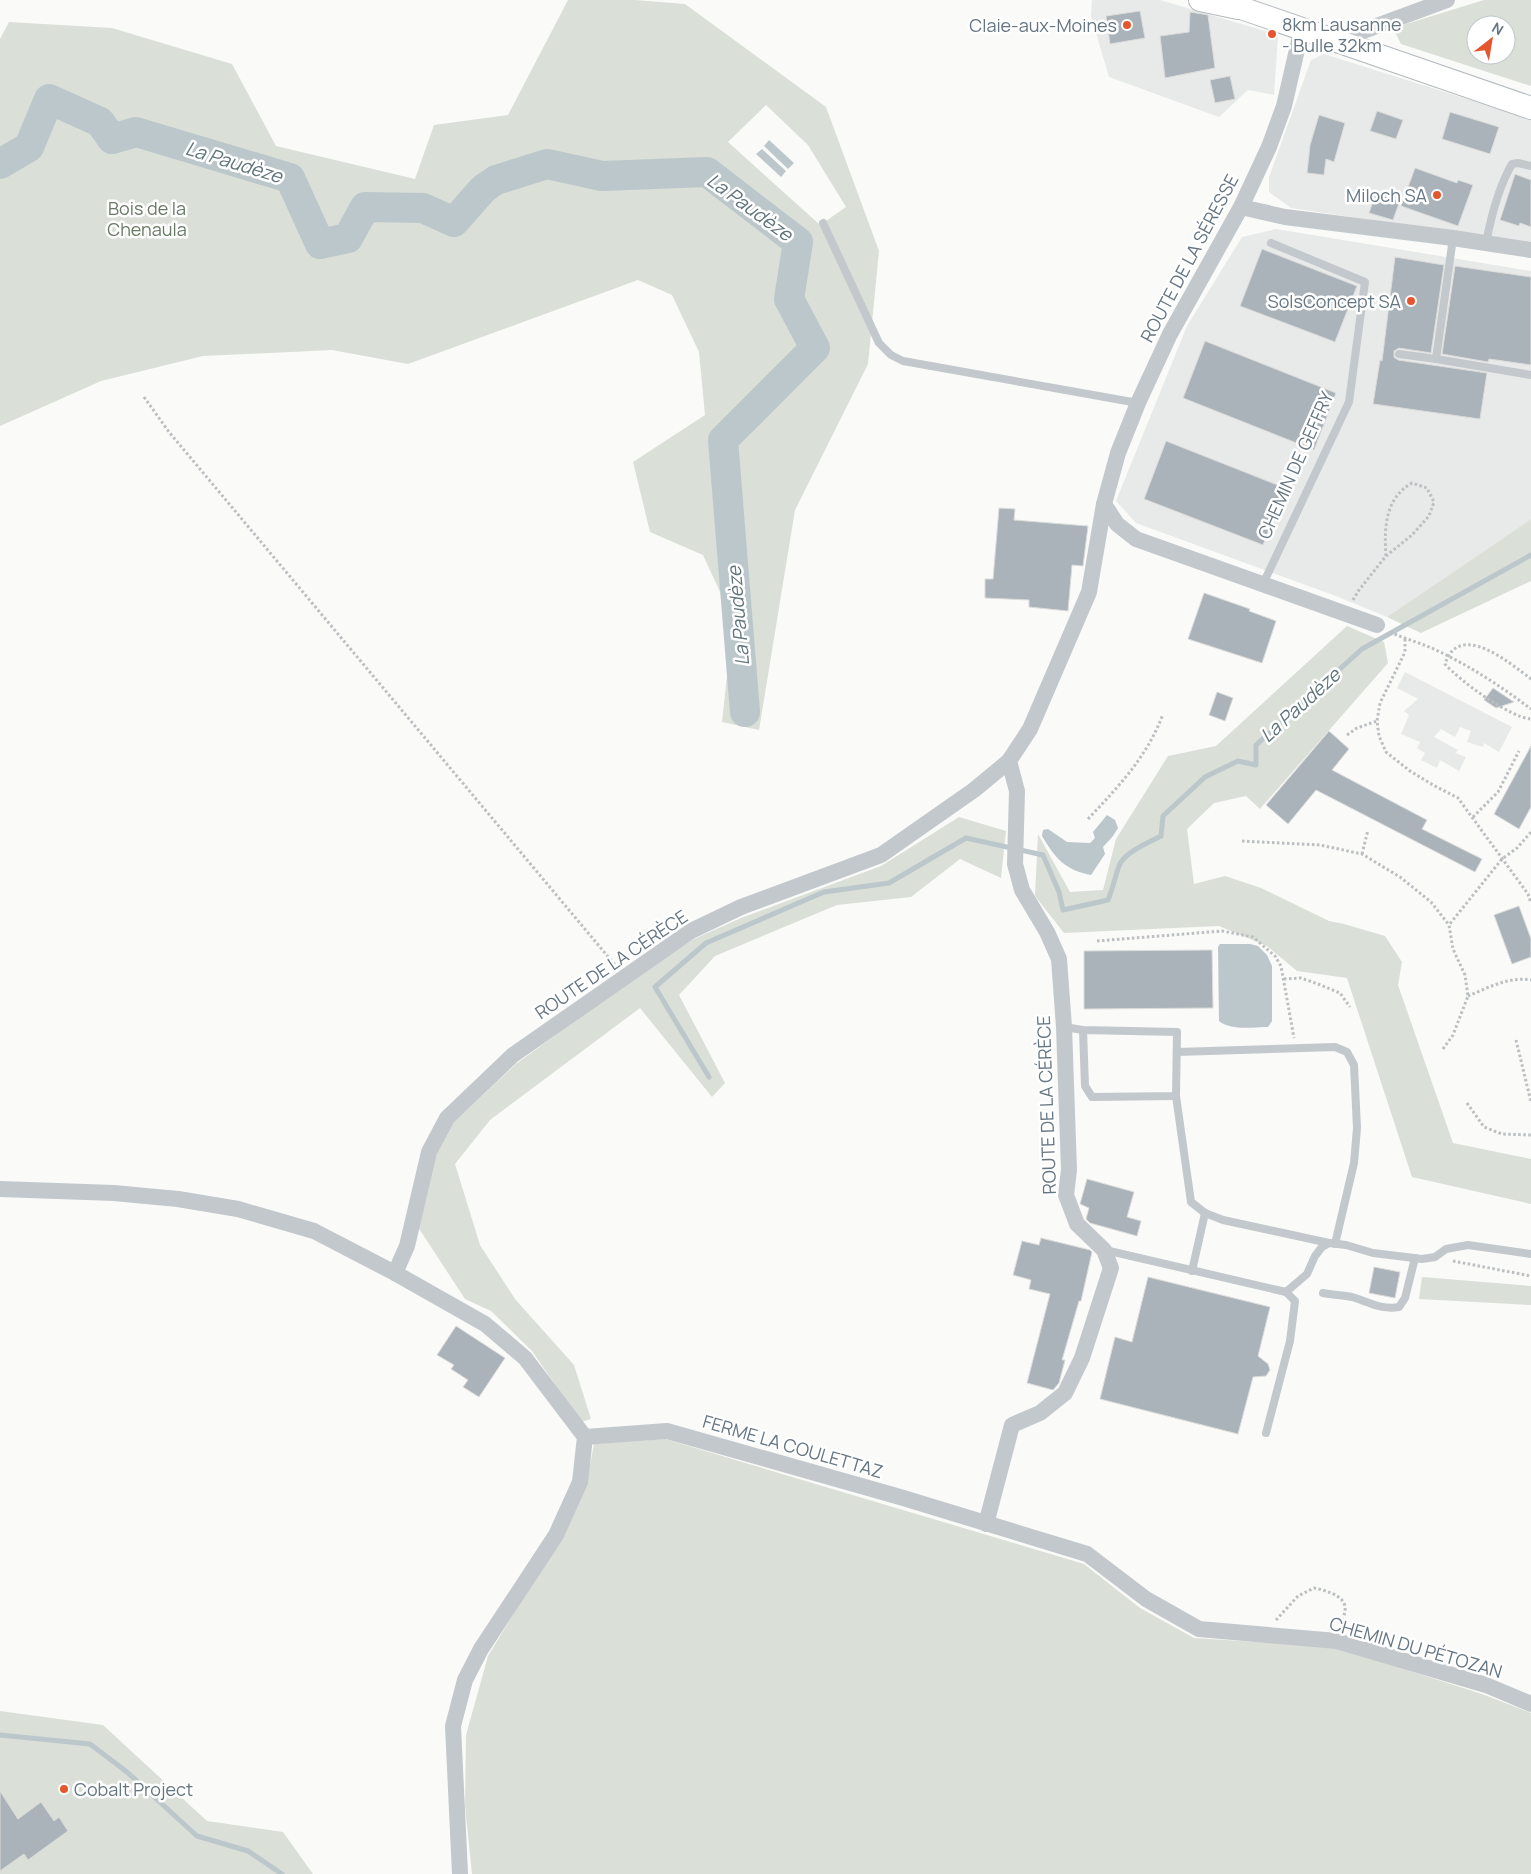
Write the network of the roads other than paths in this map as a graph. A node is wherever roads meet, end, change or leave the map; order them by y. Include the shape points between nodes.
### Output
1 (1200, 0) edge
2 (1223, 0) edge
3 (1447, 0) edge
4 (1244, 9) junction
5 (1302, 28) junction
6 (1346, 44) junction
7 (1531, 108) edge
8 (1531, 166) edge
9 (1241, 207) junction
10 (823, 223) dead end
11 (1453, 238) junction
12 (1271, 243) dead end
13 (1486, 243) junction
14 (1531, 250) edge
15 (1400, 354) dead end
16 (1436, 359) junction
17 (1531, 375) edge
18 (1138, 403) junction
19 (1104, 504) junction
20 (1263, 584) junction
21 (1377, 625) dead end
22 (1009, 761) junction
23 (1064, 1027) junction
24 (1083, 1030) junction
25 (1177, 1052) junction
26 (1176, 1096) junction
27 (0, 1189) edge
28 (1205, 1213) junction
29 (1332, 1243) junction
30 (1104, 1250) junction
31 (1531, 1254) edge
32 (1415, 1258) junction
33 (1192, 1271) junction
34 (395, 1274) junction
35 (1286, 1292) junction
36 (1323, 1293) dead end
37 (1266, 1433) dead end
38 (585, 1437) junction
39 (986, 1524) junction
40 (1531, 1704) edge
41 (460, 1874) edge

1 - 4 main road
2 - 4 main road
3 - 6 street via 1355,34
4 - 5 main road
5 - 6 main road
5 - 9 street, ROUTE DE LA SÉRESSE via 1284,106
6 - 7 main road
8 - 13 lane via 1512,164
9 - 11 street via 1285,217
9 - 18 street, ROUTE DE LA SÉRESSE via 1170,334
10 - 18 lane via 879,343 891,355 903,361
11 - 13 street
11 - 16 lane
12 - 20 lane, CHEMIN DE GEFFRY via 1365,282 1349,402
13 - 14 street
15 - 16 lane
16 - 17 lane
18 - 19 street, ROUTE DE LA SÉRESSE via 1118,453
19 - 20 street via 1117,524 1136,539
19 - 22 street, ROUTE DE LA CÉRÈCE via 1089,592 1030,729
20 - 21 street
22 - 23 street, ROUTE DE LA CÉRÈCE via 1017,792 1015,864 1022,890 1059,959
22 - 34 street, ROUTE DE LA CÉRÈCE via 974,790 881,855 741,907 691,931 513,1055 447,1118 429,1152 407,1246
23 - 24 lane
23 - 30 street, ROUTE DE LA CÉRÈCE via 1069,1170 1066,1195 1077,1224
24 - 25 lane via 1177,1032
24 - 26 lane via 1085,1086 1092,1097
25 - 26 lane
25 - 29 lane via 1335,1047 1347,1052 1354,1064 1357,1128 1354,1154
26 - 28 lane via 1191,1202
27 - 34 street via 114,1192 238,1209 314,1231
28 - 29 lane via 1223,1220
28 - 33 lane
29 - 32 lane via 1373,1254
29 - 35 lane via 1322,1247 1307,1274
30 - 33 lane
30 - 39 street via 1111,1268 1082,1358 1065,1393 1040,1413 1012,1425
31 - 32 lane via 1468,1245 1446,1249 1435,1257
32 - 36 lane via 1405,1298 1399,1307 1373,1306 1348,1296
33 - 35 lane
34 - 38 street via 485,1324 525,1358
35 - 37 lane via 1295,1301 1290,1341
38 - 39 street, FERME LA COULETTAZ via 667,1431
38 - 41 street via 580,1482 556,1535 481,1649 465,1680 453,1726
39 - 40 street, CHEMIN DU PÉTOZAN via 1087,1554 1146,1599 1199,1629 1337,1641 1486,1685

